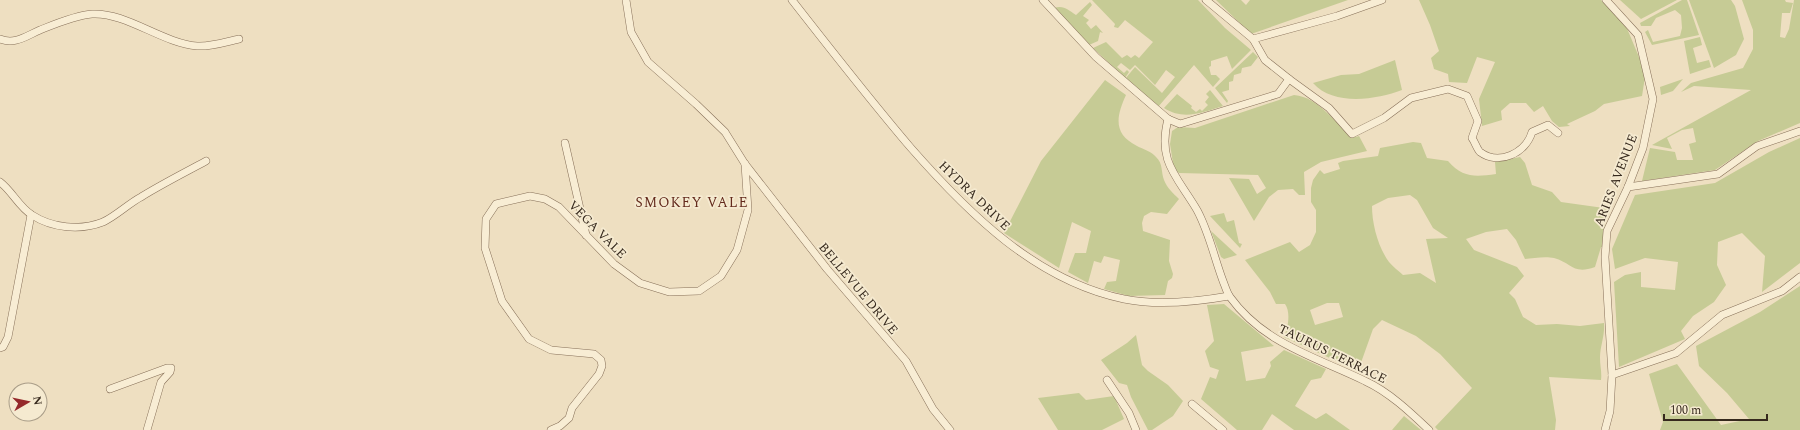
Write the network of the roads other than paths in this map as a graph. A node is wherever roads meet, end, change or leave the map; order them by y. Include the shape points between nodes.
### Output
1 (626, 0) edge
2 (792, 0) edge
3 (1042, 0) edge
4 (1206, 0) edge
5 (1382, 0) edge
6 (1606, 0) edge
7 (0, 39) edge
8 (239, 39) dead end
9 (1254, 39) junction
10 (1289, 80) junction
11 (1168, 119) junction
12 (1800, 131) edge
13 (1558, 133) dead end
14 (566, 143) dead end
15 (206, 161) dead end
16 (745, 164) junction
17 (0, 182) edge
18 (1628, 187) junction
19 (31, 215) junction
20 (586, 235) junction
21 (1800, 277) edge
22 (1229, 296) junction
23 (0, 348) edge
24 (1612, 375) junction
25 (1107, 380) dead end
26 (110, 389) dead end
27 (1192, 404) dead end
28 (562, 428) edge
29 (147, 430) edge
30 (551, 430) edge
31 (950, 430) edge
32 (1136, 430) edge
33 (1223, 430) edge
34 (1429, 430) edge
35 (1605, 430) edge

1 - 16 street, BELLEVUE DRIVE via 631,32 648,62 724,132
2 - 22 street, HYDRA DRIVE via 874,106 946,188 989,229 1026,256 1056,274 1093,290 1124,299 1155,302
3 - 11 street via 1096,57
4 - 9 street
5 - 9 street via 1337,16
6 - 18 street, ARIES AVENUE via 1638,35 1653,99 1643,148
7 - 8 street via 15,41 27,38 78,17 96,14 116,17 189,45 208,45
9 - 10 street via 1265,60
10 - 11 street via 1278,94 1180,124
10 - 13 street via 1329,108 1352,134 1384,118 1411,98 1448,89 1467,96 1478,121 1472,138 1479,151 1494,158 1515,155 1530,140 1532,132 1548,125
11 - 22 street, TAURUS TERRACE via 1164,135 1165,155 1172,173 1206,229
12 - 18 street via 1756,146 1718,174
14 - 20 street
15 - 19 street via 140,197 103,222 77,228 56,225
16 - 20 street, VEGA VALE via 748,210 737,250 721,276 699,291 669,292 640,283 614,264
16 - 31 street, BELLEVUE DRIVE via 827,269 906,361 933,409
17 - 19 street
18 - 24 street, ARIES AVENUE via 1607,231 1605,257
19 - 23 street via 8,337
20 - 28 street, VEGA VALE via 558,207 545,199 530,196 496,204 486,219 484,228 485,248 502,301 529,339 550,350 594,354 601,360 599,374 572,408
21 - 24 street via 1782,291 1722,314 1676,353
22 - 34 street, TAURUS TERRACE via 1239,309 1273,338 1316,361 1365,381 1387,394
24 - 35 street, ARIES AVENUE via 1610,411
25 - 32 street via 1129,413
26 - 29 street via 171,368 161,382
27 - 33 street
28 - 30 street

